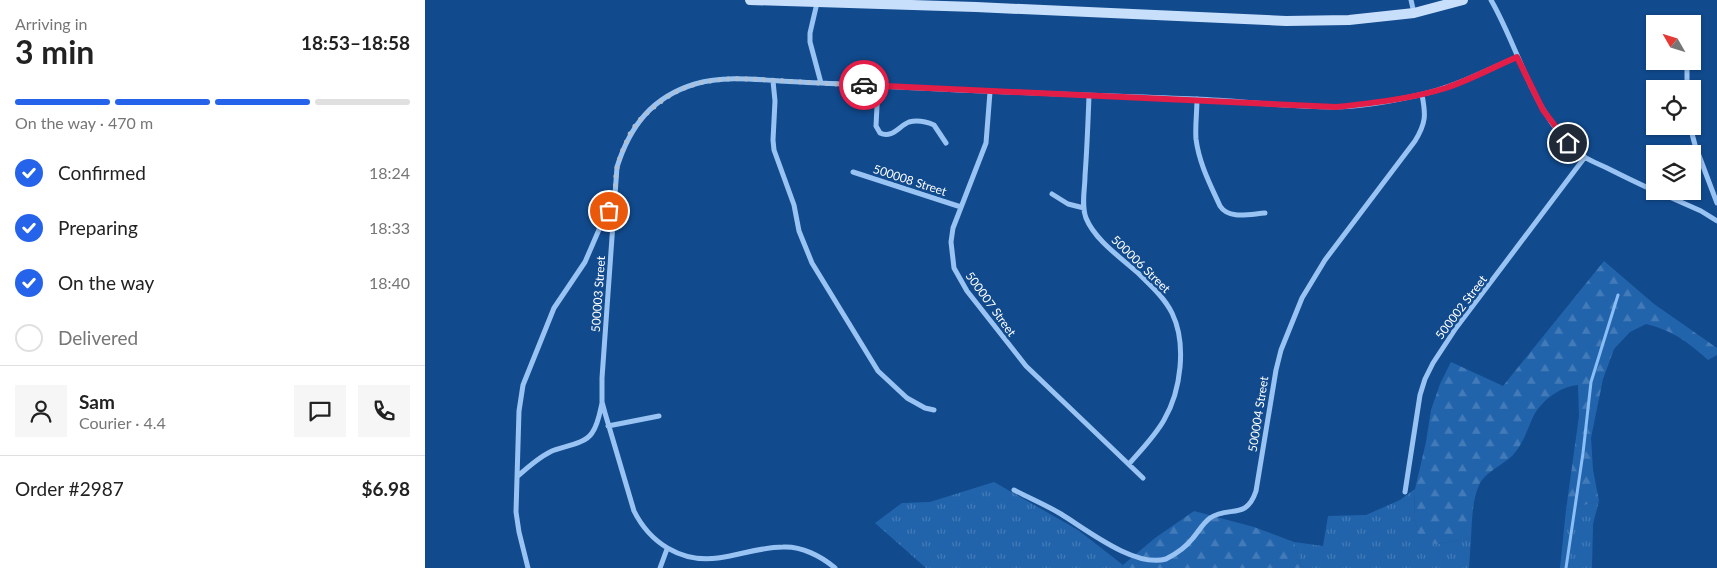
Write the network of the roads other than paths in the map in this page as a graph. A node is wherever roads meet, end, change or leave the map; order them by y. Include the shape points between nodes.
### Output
1 (750, 0) edge
2 (1411, 0) edge
3 (1463, 0) edge
4 (1491, 0) edge
5 (817, 3) junction
6 (975, 4) edge
7 (1413, 13) junction
8 (1517, 57) junction
9 (773, 80) junction
10 (821, 83) junction
11 (878, 86) junction
12 (990, 92) junction
13 (1422, 94) junction
14 (1089, 96) junction
15 (1197, 99) junction
16 (1693, 135) edge
17 (945, 143) dead end
18 (1585, 157) junction
19 (853, 172) dead end
20 (1646, 187) edge
21 (1052, 194) dead end
22 (1676, 200) edge
23 (1717, 203) edge
24 (614, 206) junction
25 (961, 207) junction
26 (1084, 208) junction
27 (1265, 213) dead end
28 (1717, 221) edge
29 (602, 402) junction
30 (934, 410) dead end
31 (659, 416) dead end
32 (608, 426) junction
33 (1129, 464) junction
34 (518, 477) junction
35 (1143, 478) dead end
36 (1013, 490) dead end
37 (1405, 492) dead end
38 (667, 549) junction
39 (527, 568) edge
40 (659, 568) edge
41 (835, 568) edge

1 - 5 main road
2 - 7 street
3 - 7 main road
4 - 8 street
5 - 6 main road
5 - 10 street via 810,42
6 - 7 main road via 1286,21 1349,20
8 - 13 street, 500003 Street via 1463,81
8 - 18 street via 1543,110 1568,143
9 - 10 street, 500003 Street
9 - 24 street, 500003 Street via 706,81 677,91 643,115 627,140 617,167
9 - 30 street via 774,150 811,263 878,371 907,398
10 - 11 street, 500003 Street
11 - 12 street, 500003 Street
11 - 17 street via 875,126 879,133 888,135 907,123 919,121 934,125
12 - 14 street, 500003 Street
12 - 25 street, 500007 Street via 986,143
13 - 15 street, 500003 Street via 1336,107
13 - 36 street, 500004 Street via 1425,122 1415,141 1325,260 1292,318 1275,370 1256,491 1245,508 1215,515 1177,553 1165,560 1149,562 1125,554 1060,513
14 - 15 street, 500003 Street
14 - 26 street, 500006 Street
15 - 27 street via 1198,148 1220,206 1228,214
16 - 23 street
18 - 20 street
18 - 37 street, 500002 Street via 1433,363 1419,402
19 - 25 street, 500008 Street
21 - 26 street via 1073,206
22 - 28 street
24 - 29 street, 500003 Street
24 - 34 street via 604,218 585,262 552,313 523,385 519,411
25 - 33 street, 500007 Street via 953,228 952,254 954,268 967,292 1025,366
26 - 33 street, 500006 Street via 1089,223 1102,240 1165,302 1173,314 1179,337 1179,373 1171,406 1157,432
29 - 32 street, 500003 Street
29 - 34 street via 594,430 589,436 550,452
31 - 32 street
32 - 38 street, 500003 Street via 634,511 646,532
33 - 35 street, 500007 Street
34 - 39 street via 516,512
38 - 40 street
38 - 41 street, 500003 Street via 705,560 783,546 813,554

